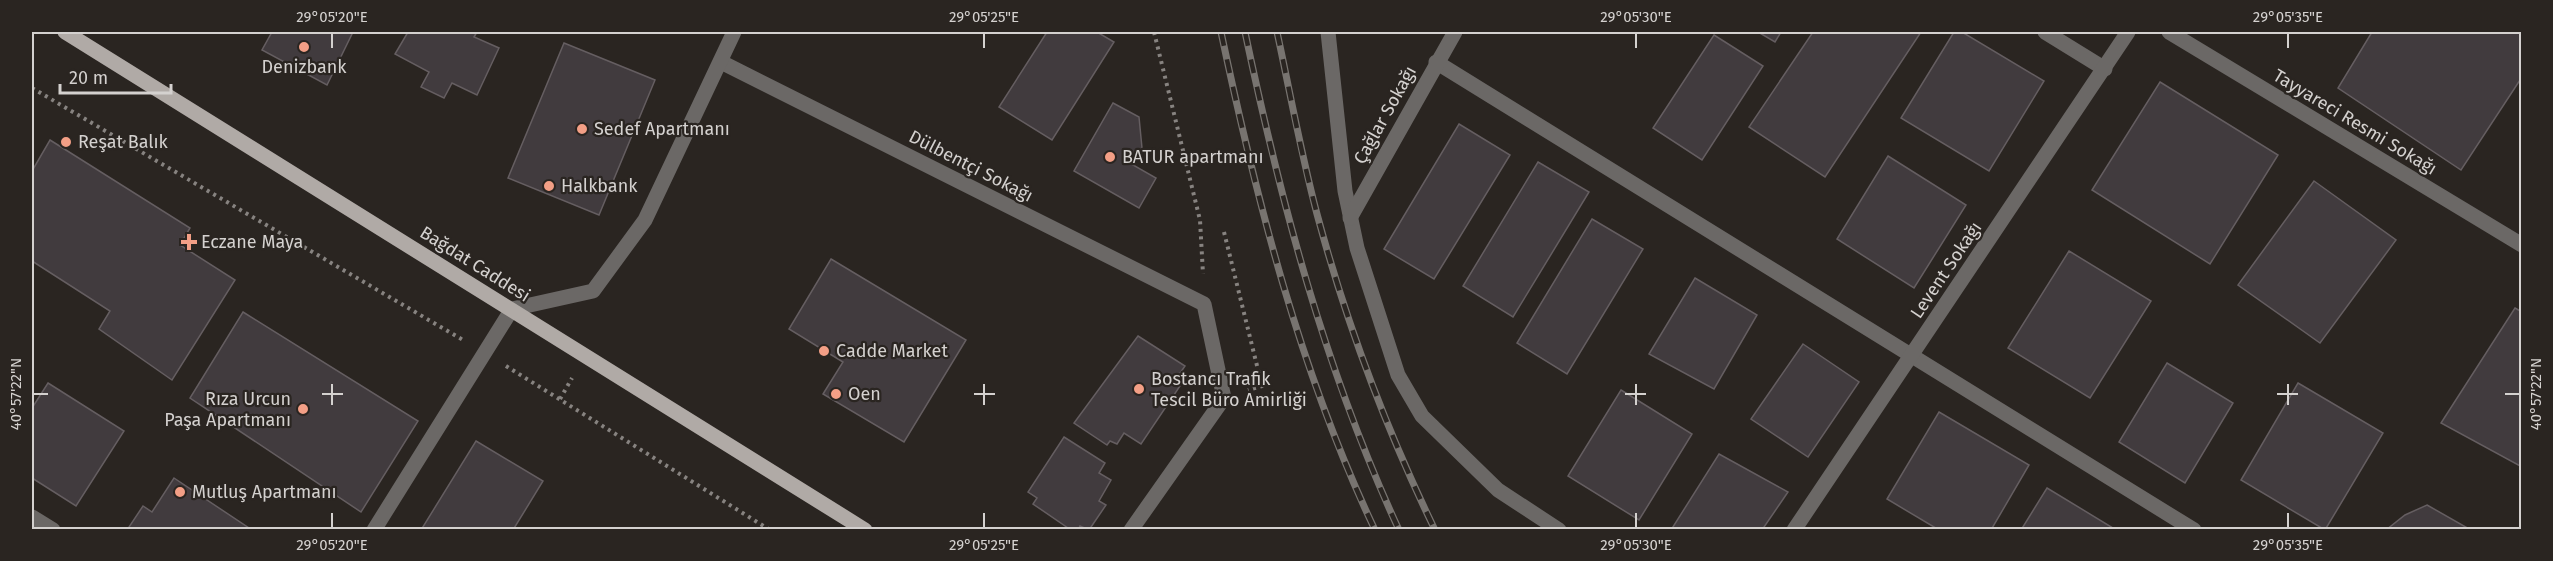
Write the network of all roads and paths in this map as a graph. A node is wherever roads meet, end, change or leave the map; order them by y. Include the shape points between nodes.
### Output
1 (66, 32) edge
2 (734, 32) edge
3 (1154, 32) edge
4 (1328, 32) edge
5 (1455, 32) edge
6 (2044, 32) edge
7 (2128, 32) edge
8 (2169, 32) edge
9 (720, 62) junction
10 (1436, 62) junction
11 (2105, 69) junction
12 (32, 88) edge
13 (1350, 218) junction
14 (1224, 232) dead end
15 (2522, 245) edge
16 (1204, 304) junction
17 (512, 309) junction
18 (485, 353) junction
19 (1911, 356) junction
20 (1224, 398) junction
21 (32, 517) edge
22 (53, 530) edge
23 (374, 530) edge
24 (770, 530) edge
25 (865, 530) edge
26 (1131, 530) edge
27 (1559, 530) edge
28 (1794, 530) edge
29 (2194, 530) edge

1 - 17 main road, Bağdat Caddesi
2 - 9 street
3 - 16 path via 1200,220
4 - 13 street
5 - 10 street, Çağlar Sokağı
6 - 11 street
7 - 11 street, Levent Sokağı
8 - 15 street, Tayyareci Resmi Sokağı
9 - 16 street, Dülbentçi Sokağı
9 - 17 street via 645,220 593,291
10 - 13 street, Çağlar Sokağı
10 - 19 street
11 - 19 street, Levent Sokağı
12 - 18 path
13 - 27 street via 1398,375 1422,416 1498,490
14 - 20 path via 1262,386
16 - 20 street
17 - 18 street
17 - 25 main road, Bağdat Caddesi
18 - 23 street
18 - 24 path
19 - 28 street, Levent Sokağı
19 - 29 street
20 - 26 street
21 - 22 street

